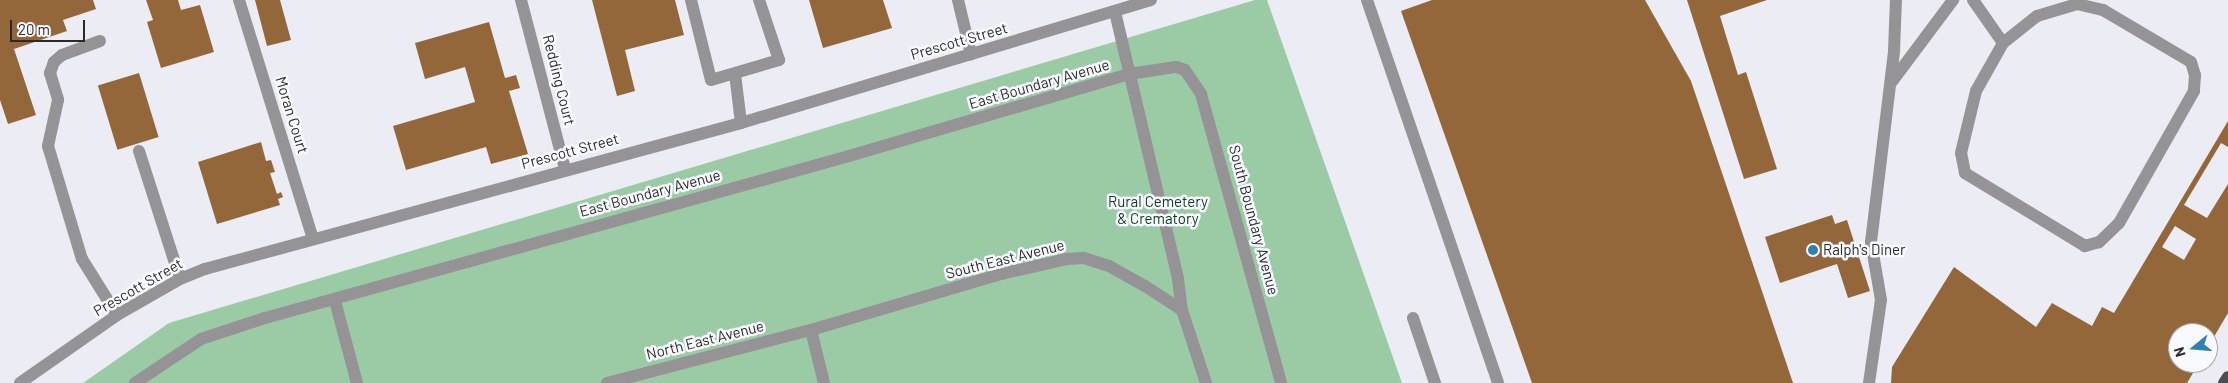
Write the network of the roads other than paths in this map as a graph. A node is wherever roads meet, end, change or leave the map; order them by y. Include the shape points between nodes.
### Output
1 (239, 0) edge
2 (522, 0) edge
3 (691, 0) edge
4 (759, 0) edge
5 (958, 0) edge
6 (1151, 0) edge
7 (1367, 0) edge
8 (1896, 0) edge
9 (1953, 0) edge
10 (1973, 0) edge
11 (1115, 12) junction
12 (100, 41) dead end
13 (2004, 43) junction
14 (971, 54) junction
15 (1184, 70) joint
16 (735, 74) junction
17 (1128, 74) junction
18 (1890, 85) junction
19 (741, 123) junction
20 (139, 151) dead end
21 (565, 169) junction
22 (313, 239) junction
23 (180, 279) junction
24 (335, 301) junction
25 (1182, 310) junction
26 (117, 315) junction
27 (1413, 318) dead end
28 (811, 330) junction
29 (2228, 376) edge
30 (20, 383) edge
31 (135, 383) edge
32 (357, 383) edge
33 (607, 383) edge
34 (824, 383) edge
35 (1206, 383) edge
36 (1281, 383) edge
37 (1435, 383) edge
38 (1498, 383) edge
39 (1869, 383) edge
40 (2224, 383) edge

1 - 22 street, Moran Court
2 - 21 street, Redding Court
3 - 16 street via 711,80
4 - 16 street via 779,60
5 - 14 street
6 - 11 street, Prescott Street
7 - 38 street
8 - 18 street
9 - 18 street
10 - 13 street
11 - 14 street, Prescott Street
11 - 17 street
12 - 26 street via 62,55 54,62 50,73 58,100 48,146 82,259
13 - 13 street via 1976,91 1961,153 1965,173 2085,246 2099,242 2119,223 2194,91 2195,75 2191,62 2103,10 2077,4 2037,16
14 - 19 street, Prescott Street
15 - 17 street, East Boundary Avenue via 1176,67
15 - 36 street, South Boundary Avenue via 1201,94
16 - 19 street
17 - 24 street, East Boundary Avenue
17 - 25 street via 1178,279
18 - 39 street via 1871,242 1881,300
19 - 21 street, Prescott Street
20 - 23 street
21 - 22 street, Prescott Street
22 - 23 street, Prescott Street
23 - 26 street, Prescott Street
24 - 31 street, East Boundary Avenue via 265,318 201,339
24 - 32 street
25 - 28 street, South East Avenue via 1109,266 1084,258 1001,274
25 - 35 street
26 - 30 street, Prescott Street
27 - 37 street
28 - 33 street, North East Avenue
28 - 34 street
29 - 40 main road

